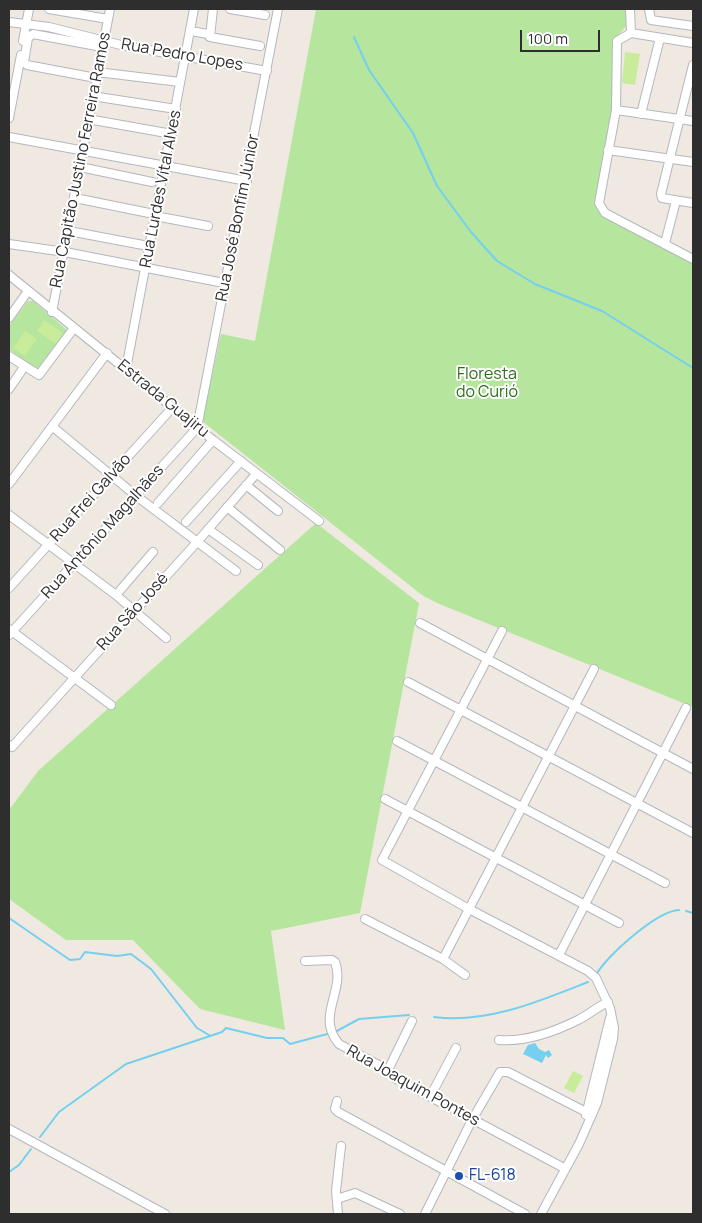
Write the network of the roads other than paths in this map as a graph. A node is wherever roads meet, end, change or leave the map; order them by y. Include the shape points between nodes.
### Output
1 (30, 9) edge
2 (49, 9) edge
3 (110, 9) edge
4 (194, 9) edge
5 (213, 9) edge
6 (230, 9) edge
7 (278, 9) edge
8 (630, 9) edge
9 (649, 9) edge
10 (265, 15) dead end
11 (108, 19) junction
12 (9, 22) edge
13 (26, 25) junction
14 (693, 26) edge
15 (190, 31) junction
16 (631, 32) junction
17 (208, 34) junction
18 (660, 38) junction
19 (693, 42) edge
20 (103, 43) junction
21 (260, 46) dead end
22 (186, 56) junction
23 (693, 65) edge
24 (267, 71) junction
25 (96, 75) junction
26 (180, 82) junction
27 (92, 96) junction
28 (176, 108) junction
29 (616, 110) junction
30 (641, 114) junction
31 (9, 118) edge
32 (680, 119) junction
33 (88, 120) junction
34 (693, 120) edge
35 (172, 134) junction
36 (9, 137) edge
37 (83, 149) junction
38 (608, 150) junction
39 (669, 159) junction
40 (693, 162) edge
41 (166, 166) junction
42 (80, 167) junction
43 (247, 181) junction
44 (152, 182) dead end
45 (75, 198) junction
46 (676, 201) junction
47 (693, 203) edge
48 (152, 215) junction
49 (208, 226) dead end
50 (69, 231) junction
51 (665, 243) junction
52 (9, 244) edge
53 (143, 246) dead end
54 (65, 252) junction
55 (693, 259) edge
56 (146, 268) junction
57 (9, 275) edge
58 (224, 283) junction
59 (28, 291) junction
60 (52, 312) junction
61 (9, 318) edge
62 (74, 328) junction
63 (107, 353) junction
64 (9, 356) edge
65 (24, 367) junction
66 (126, 369) junction
67 (9, 389) edge
68 (173, 407) junction
69 (53, 427) junction
70 (197, 428) junction
71 (213, 440) junction
72 (241, 461) junction
73 (256, 474) junction
74 (110, 475) junction
75 (9, 484) edge
76 (246, 485) junction
77 (135, 495) junction
78 (158, 504) dead end
79 (227, 507) junction
80 (278, 511) dead end
81 (9, 515) edge
82 (319, 521) dead end
83 (186, 522) dead end
84 (208, 528) junction
85 (198, 542) junction
86 (48, 545) junction
87 (280, 550) dead end
88 (153, 552) dead end
89 (74, 564) junction
90 (258, 565) dead end
91 (236, 571) dead end
92 (9, 588) edge
93 (116, 595) junction
94 (133, 611) junction
95 (420, 623) dead end
96 (502, 631) dead end
97 (10, 632) edge
98 (166, 638) dead end
99 (487, 659) junction
100 (594, 669) dead end
101 (75, 676) junction
102 (408, 682) dead end
103 (111, 705) dead end
104 (575, 706) junction
105 (686, 708) dead end
106 (460, 710) junction
107 (397, 741) dead end
108 (9, 745) edge
109 (662, 754) junction
110 (548, 756) junction
111 (434, 760) junction
112 (693, 770) edge
113 (384, 799) dead end
114 (638, 804) junction
115 (522, 807) junction
116 (407, 811) junction
117 (693, 834) edge
118 (612, 855) junction
119 (496, 858) junction
120 (665, 883) dead end
121 (585, 905) junction
122 (469, 909) junction
123 (365, 918) dead end
124 (619, 923) dead end
125 (558, 955) junction
126 (443, 959) junction
127 (305, 961) dead end
128 (465, 975) dead end
129 (608, 1002) junction
130 (412, 1021) dead end
131 (499, 1040) dead end
132 (456, 1048) dead end
133 (388, 1070) junction
134 (431, 1095) junction
135 (337, 1101) dead end
136 (588, 1113) junction
137 (472, 1120) junction
138 (9, 1129) edge
139 (341, 1146) dead end
140 (564, 1168) junction
141 (445, 1172) junction
142 (336, 1199) junction
143 (165, 1214) edge
144 (338, 1214) edge
145 (400, 1214) edge
146 (425, 1214) edge
147 (525, 1214) edge
148 (541, 1214) edge

1 - 13 street
2 - 11 street
3 - 11 street, Rua Capitão Justino Ferreira Ramos
4 - 15 street, Rua Lurdes Vítal Alves
5 - 17 street
6 - 10 street
7 - 24 street, Rua José Bonfim Júnior
8 - 16 street
9 - 14 street via 651,20
11 - 20 street, Rua Capitão Justino Ferreira Ramos
12 - 13 street, Rua Pedro Lopes
13 - 20 street, Rua Pedro Lopes via 49,27
13 - 31 street
15 - 17 street
15 - 22 street, Rua Lurdes Vítal Alves
16 - 18 street
16 - 29 street via 617,41
17 - 21 street
18 - 19 street
18 - 30 street
20 - 22 street, Rua Pedro Lopes
20 - 25 street, Rua Capitão Justino Ferreira Ramos
20 - 25 street via 33,34 28,38 26,65
22 - 24 street, Rua Pedro Lopes
22 - 26 street, Rua Lurdes Vítal Alves
23 - 32 street
24 - 43 street, Rua José Bonfim Júnior
25 - 26 street
25 - 27 street, Rua Capitão Justino Ferreira Ramos
26 - 28 street, Rua Lurdes Vítal Alves
27 - 28 street
27 - 33 street, Rua Capitão Justino Ferreira Ramos
28 - 35 street, Rua Lurdes Vítal Alves
29 - 30 street
29 - 38 street
30 - 32 street
32 - 34 street
32 - 39 street
33 - 35 street
33 - 37 street, Rua Capitão Justino Ferreira Ramos
35 - 41 street, Rua Lurdes Vítal Alves
36 - 37 street
37 - 41 street
37 - 42 street, Rua Capitão Justino Ferreira Ramos
38 - 39 street
38 - 51 street via 600,208
39 - 40 street
39 - 46 street via 661,196
41 - 43 street
41 - 48 street, Rua Lurdes Vítal Alves
42 - 44 street
42 - 45 street, Rua Capitão Justino Ferreira Ramos
43 - 58 street, Rua José Bonfim Júnior
45 - 48 street
45 - 50 street, Rua Capitão Justino Ferreira Ramos
46 - 47 street
46 - 51 street
48 - 49 street
48 - 56 street, Rua Lurdes Vítal Alves
50 - 53 street
50 - 54 street, Rua Capitão Justino Ferreira Ramos
51 - 55 street
52 - 54 street
54 - 56 street
54 - 60 street, Rua Capitão Justino Ferreira Ramos
56 - 58 street
56 - 66 street, Rua Lurdes Vítal Alves
57 - 59 street, Estrada Guajiru
58 - 70 street, Rua José Bonfim Júnior
59 - 60 street, Estrada Guajiru
59 - 61 street
60 - 62 street, Estrada Guajiru
62 - 63 street, Estrada Guajiru
62 - 65 street via 40,374 36,375
63 - 66 street, Estrada Guajiru
63 - 69 street
64 - 65 street
65 - 67 street
66 - 68 street, Estrada Guajiru
68 - 70 street, Estrada Guajiru
68 - 74 street, Rua Frei Galvão
69 - 74 street
69 - 75 street
70 - 71 street, Estrada Guajiru
70 - 77 street, Rua Antônio Magalhães
71 - 72 street, Estrada Guajiru
71 - 78 street
72 - 73 street, Estrada Guajiru
72 - 83 street
73 - 76 street, Rua São José
73 - 82 street, Estrada Guajiru
74 - 77 street
74 - 86 street, Rua Frei Galvão
76 - 79 street, Rua São José
76 - 80 street
77 - 85 street
77 - 89 street, Rua Antônio Magalhães
79 - 84 street, Rua São José
79 - 87 street
81 - 86 street
84 - 85 street, Rua São José
84 - 90 street
85 - 91 street
85 - 94 street, Rua São José
86 - 89 street
86 - 92 street, Rua Frei Galvão
88 - 93 street
89 - 93 street
89 - 97 street, Rua Antônio Magalhães
93 - 94 street
94 - 98 street
94 - 101 street, Rua São José
95 - 99 street
96 - 99 street
97 - 101 street
99 - 104 street
99 - 106 street
100 - 104 street
101 - 103 street
101 - 108 street, Rua São José via 12,748
102 - 106 street
104 - 109 street
104 - 110 street
105 - 109 street
106 - 110 street
106 - 111 street
107 - 111 street
109 - 112 street
109 - 114 street
110 - 114 street
110 - 115 street
111 - 115 street
111 - 116 street
113 - 116 street
114 - 117 street
114 - 118 street
115 - 118 street
115 - 119 street
116 - 119 street
116 - 122 street via 382,857 383,861
118 - 120 street
118 - 121 street
119 - 121 street
119 - 122 street
121 - 124 street
121 - 125 street
122 - 125 street
122 - 126 street
123 - 126 street
125 - 129 street via 592,974
126 - 128 street
127 - 133 street, Rua Joaquim Pontes via 332,960 337,967 337,984 329,1010 337,1042
129 - 131 street via 579,1020 533,1037
129 - 136 street via 613,1039
130 - 133 street
132 - 134 street
133 - 134 street, Rua Joaquim Pontes via 396,1078
134 - 137 street, Rua Joaquim Pontes
135 - 141 street via 335,1109 338,1112
136 - 137 street via 503,1070
136 - 140 street via 588,1124
137 - 140 street, Rua Joaquim Pontes
137 - 141 street
138 - 143 street
139 - 142 street
140 - 148 street
141 - 146 street
141 - 147 street
142 - 144 street
142 - 145 street via 351,1193

